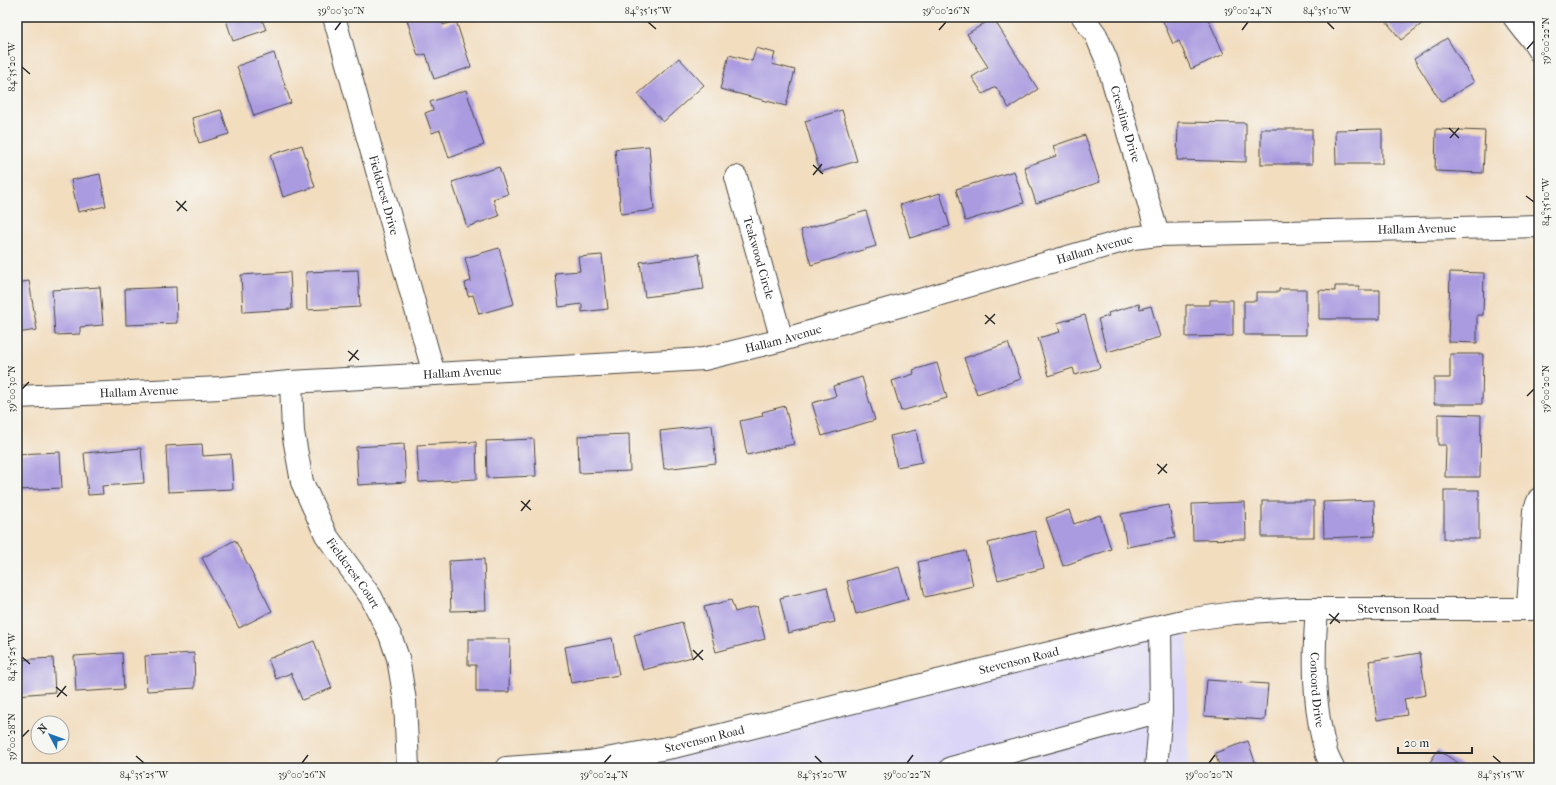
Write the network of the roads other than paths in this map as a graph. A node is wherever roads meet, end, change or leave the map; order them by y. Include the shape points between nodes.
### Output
1 (334, 17) edge
2 (1083, 17) edge
3 (1514, 17) edge
4 (1539, 52) edge
5 (736, 176) dead end
6 (1539, 226) edge
7 (1158, 235) junction
8 (782, 340) junction
9 (434, 374) junction
10 (291, 382) junction
11 (17, 397) edge
12 (1539, 499) edge
13 (1534, 608) edge
14 (1317, 610) junction
15 (1160, 627) junction
16 (1161, 711) junction
17 (587, 765) edge
18 (408, 768) edge
19 (506, 768) edge
20 (950, 768) edge
21 (1156, 768) edge
22 (1333, 768) edge

1 - 9 street, Fieldcrest Drive
2 - 7 street, Crestline Drive via 1096,35 1107,61
3 - 4 street
5 - 8 street, Teakwood Circle
6 - 7 street, Hallam Avenue
7 - 8 street, Hallam Avenue via 1133,238
8 - 9 street, Hallam Avenue via 704,358
9 - 10 street, Hallam Avenue
10 - 11 street, Hallam Avenue via 221,388
10 - 18 street, Fieldcrest Court via 293,432 302,482 326,535 371,597 398,658 405,701
12 - 13 street via 1534,511
13 - 14 street, Stevenson Road
14 - 15 street, Stevenson Road via 1234,613
14 - 22 street, Concord Drive via 1316,708 1325,750
15 - 16 street
15 - 17 street, Stevenson Road via 673,747
16 - 20 street
16 - 21 street
17 - 19 street, Stevenson Road

